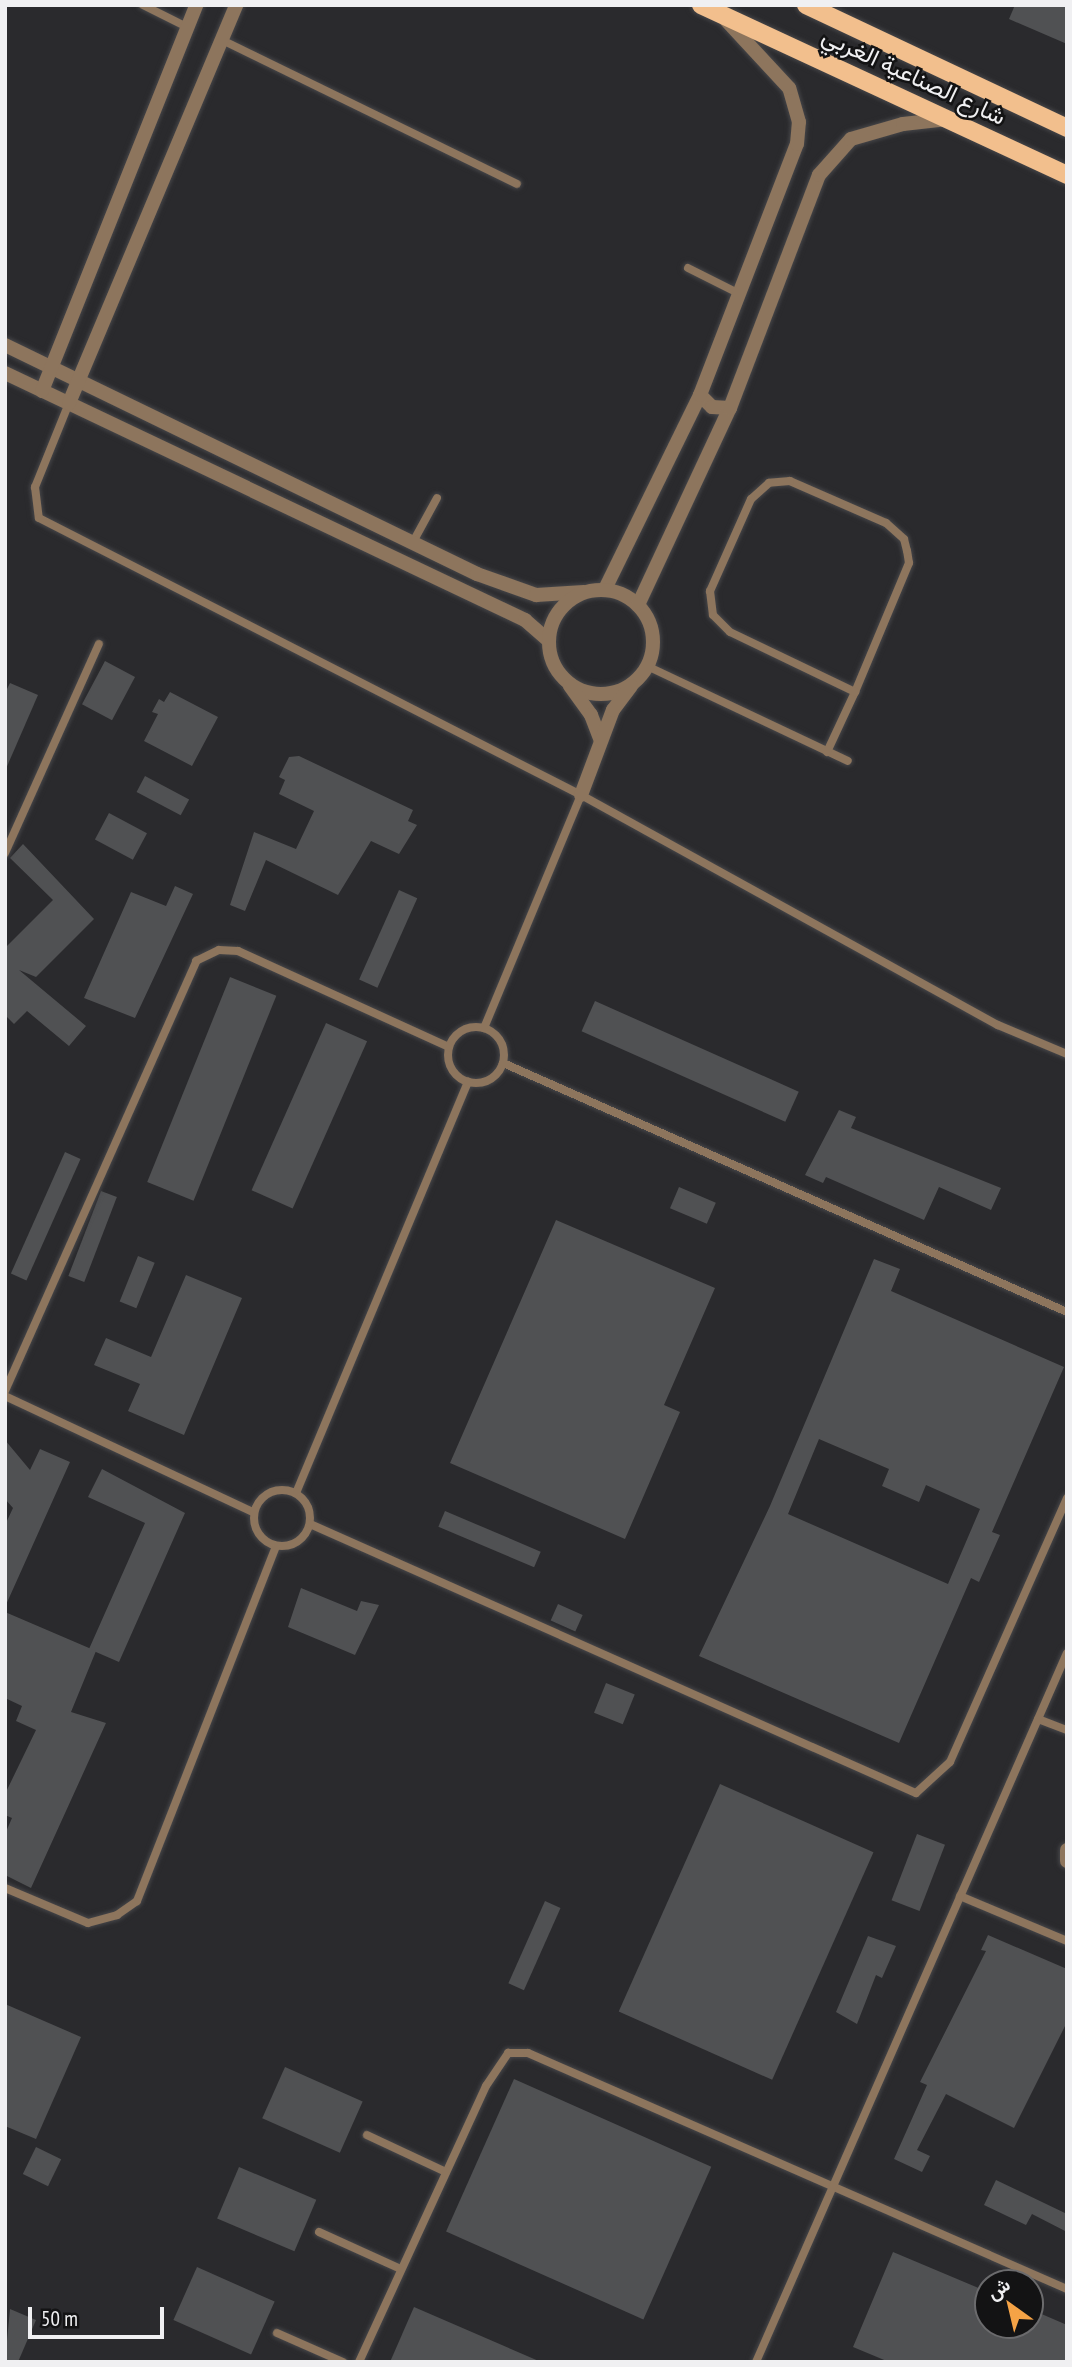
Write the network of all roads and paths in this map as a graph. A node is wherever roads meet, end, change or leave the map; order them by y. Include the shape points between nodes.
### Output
1 (143, 5) edge
2 (196, 5) edge
3 (236, 5) edge
4 (701, 5) edge
5 (806, 5) edge
6 (720, 14) junction
7 (187, 26) junction
8 (222, 40) junction
9 (951, 119) junction
10 (1067, 128) edge
11 (1067, 175) edge
12 (517, 184) dead end
13 (688, 268) dead end
14 (740, 294) junction
15 (5, 345) edge
16 (53, 368) junction
17 (5, 373) edge
18 (79, 381) junction
19 (42, 391) junction
20 (700, 395) junction
21 (69, 403) junction
22 (730, 408) junction
23 (437, 498) dead end
24 (413, 542) junction
25 (605, 589) junction
26 (584, 592) junction
27 (638, 605) junction
28 (548, 640) junction
29 (99, 644) dead end
30 (647, 666) junction
31 (566, 681) junction
32 (636, 681) junction
33 (855, 692) junction
34 (600, 739) junction
35 (827, 752) junction
36 (848, 761) dead end
37 (581, 795) junction
38 (5, 853) edge
39 (484, 1028) junction
40 (449, 1047) junction
41 (1067, 1054) edge
42 (503, 1063) junction
43 (468, 1082) junction
44 (1067, 1312) edge
45 (5, 1394) edge
46 (296, 1493) junction
47 (1067, 1498) edge
48 (253, 1512) junction
49 (310, 1524) junction
50 (276, 1546) junction
51 (1067, 1653) edge
52 (1038, 1719) junction
53 (1067, 1730) edge
54 (1067, 1850) edge
55 (1067, 1861) edge
56 (5, 1888) edge
57 (960, 1896) junction
58 (1067, 1941) edge
59 (367, 2135) dead end
60 (446, 2172) junction
61 (832, 2189) junction
62 (319, 2232) dead end
63 (401, 2269) junction
64 (1067, 2289) edge
65 (277, 2333) dead end
66 (343, 2362) edge
67 (359, 2362) edge
68 (757, 2362) edge

1 - 7 lane
2 - 7 street
3 - 8 street
4 - 6 main road, شارع الصناعية الغربي
5 - 10 main road, شارع الصناعية الغربي
6 - 9 main road, شارع الصناعية الغربي
6 - 14 street via 778,71 799,122 797,144
7 - 16 street
8 - 12 lane
8 - 18 street
9 - 11 main road, شارع الصناعية الغربي
9 - 22 street via 874,130 833,154 820,175
13 - 14 lane
14 - 20 street
15 - 16 street
16 - 18 street
16 - 19 street
17 - 19 street
18 - 21 street
18 - 24 street
19 - 21 street
20 - 22 street via 712,407
20 - 25 street
21 - 28 street via 525,620
21 - 37 lane via 35,487 38,518
22 - 27 street
23 - 24 lane
24 - 26 street via 509,587 552,597
25 - 26 street
25 - 27 street
26 - 28 street via 556,613
27 - 30 street via 652,629
28 - 31 street via 551,658
29 - 38 lane
30 - 32 street
30 - 35 lane
31 - 32 street via 601,694
31 - 34 street via 591,715
32 - 34 street
33 - 33 lane via 909,562 904,539 886,523 790,481 769,483 751,499 710,591 713,615 730,632
33 - 35 lane
34 - 37 street
35 - 36 lane
37 - 39 lane
37 - 41 lane via 998,1025
39 - 40 lane via 467,1029
39 - 42 lane via 502,1045
40 - 43 lane via 454,1072
40 - 45 lane via 238,951 219,950 195,961
42 - 43 lane via 493,1077
42 - 44 lane
43 - 46 lane
45 - 48 lane
46 - 48 lane via 279,1489 262,1497
46 - 49 lane via 309,1507
47 - 49 lane via 950,1762 916,1793
48 - 50 lane via 255,1530
49 - 50 lane via 301,1540
50 - 56 lane via 137,1901 117,1915 88,1923
51 - 52 lane
52 - 53 lane
52 - 57 lane
54 - 55 street
57 - 58 lane
57 - 61 lane
59 - 60 lane
60 - 61 lane via 486,2086 508,2053 528,2053
60 - 63 lane
61 - 64 lane
61 - 68 lane
62 - 63 lane
63 - 67 lane
65 - 66 lane

